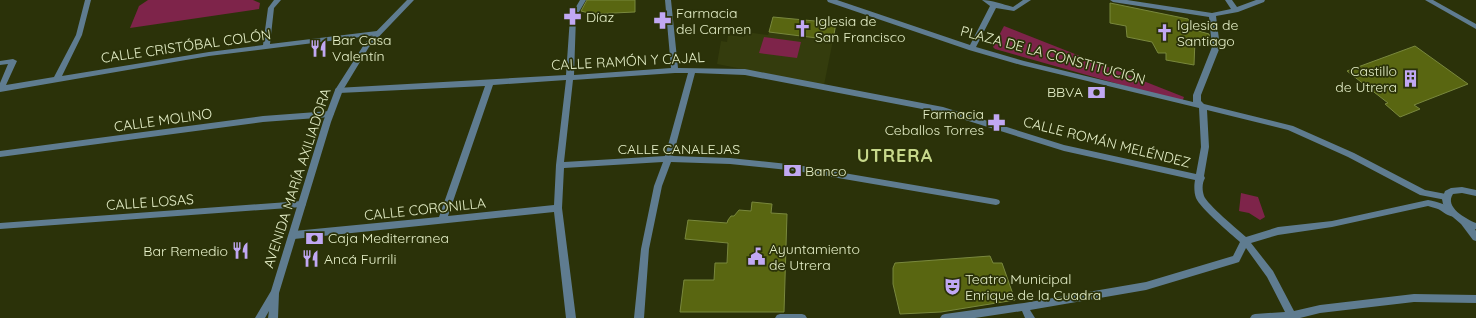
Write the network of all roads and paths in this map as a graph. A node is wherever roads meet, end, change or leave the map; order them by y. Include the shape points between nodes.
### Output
1 (88, 0) edge
2 (411, 0) edge
3 (583, 0) edge
4 (668, 0) edge
5 (830, 0) edge
6 (985, 0) edge
7 (1028, 0) edge
8 (1113, 0) edge
9 (1228, 0) edge
10 (1262, 0) edge
11 (1428, 0) edge
12 (275, 1) edge
13 (994, 5) junction
14 (1236, 10) junction
15 (1212, 15) junction
16 (1476, 27) edge
17 (377, 33) junction
18 (350, 36) junction
19 (367, 46) junction
20 (266, 47) junction
21 (972, 48) junction
22 (0, 63) edge
23 (675, 70) junction
24 (692, 70) junction
25 (570, 76) junction
26 (57, 78) junction
27 (490, 83) junction
28 (0, 89) edge
29 (339, 90) junction
30 (1203, 108) junction
31 (330, 114) junction
32 (1008, 131) joint
33 (0, 154) edge
34 (668, 159) junction
35 (560, 165) junction
36 (1201, 178) junction
37 (1423, 193) junction
38 (1476, 193) edge
39 (1446, 197) junction
40 (996, 202) dead end
41 (1428, 203) junction
42 (302, 204) junction
43 (558, 208) junction
44 (1457, 216) junction
45 (442, 220) junction
46 (0, 226) edge
47 (1476, 226) edge
48 (294, 235) junction
49 (1476, 237) edge
50 (1245, 241) junction
51 (275, 292) junction
52 (1476, 299) edge
53 (1024, 307) junction
54 (1293, 317) edge
55 (260, 318) edge
56 (273, 318) edge
57 (571, 318) edge
58 (640, 318) edge
59 (780, 318) edge
60 (788, 318) edge
61 (802, 318) edge
62 (945, 318) edge
63 (1030, 318) edge
64 (1255, 318) edge

1 - 26 street via 79,35
2 - 17 street, AVENIDA MARÍA AXILIADORA
3 - 25 street via 573,17
4 - 23 street
5 - 21 street, PLAZA DE LA CONSTITUCIÓN
6 - 13 street
7 - 13 street via 1014,9
8 - 15 street
9 - 14 street
10 - 14 street
11 - 16 street
12 - 20 street via 271,8
13 - 21 street
14 - 15 street
15 - 30 street via 1216,47 1197,95 1197,102
17 - 18 street, CALLE CRISTÓBAL COLÓN
17 - 19 street, AVENIDA MARÍA AXILIADORA
18 - 19 street via 361,39
18 - 20 street, CALLE CRISTÓBAL COLÓN
19 - 29 street, AVENIDA MARÍA AXILIADORA
20 - 26 street, CALLE CRISTÓBAL COLÓN
21 - 30 street, PLAZA DE LA CONSTITUCIÓN
22 - 28 street via 12,61
23 - 24 street, CALLE RAMÓN Y CAJAL
23 - 25 street, CALLE RAMÓN Y CAJAL
24 - 32 street, CALLE RAMÓN Y CAJAL via 745,72 943,110
24 - 34 street
25 - 27 street, CALLE RAMÓN Y CAJAL
25 - 35 street
26 - 28 street, CALLE CRISTÓBAL COLÓN
27 - 29 street, CALLE RAMÓN Y CAJAL
27 - 45 street
29 - 31 street, AVENIDA MARÍA AXILIADORA
30 - 36 street via 1205,147
30 - 37 street, PLAZA DE LA CONSTITUCIÓN via 1290,128 1351,155
31 - 33 street, CALLE MOLINO via 263,118
31 - 42 street, AVENIDA MARÍA AXILIADORA
32 - 36 street, CALLE ROMÁN MELÉNDEZ via 1064,148
34 - 35 street, CALLE CANALEJAS
34 - 40 street, CALLE CANALEJAS via 730,161 797,168
34 - 58 street via 658,186 645,249
35 - 43 street
36 - 50 street via 1198,185 1200,198
37 - 39 street, PLAZA DE LA CONSTITUCIÓN
37 - 41 street
38 - 39 street via 1456,190 1451,191
39 - 44 street via 1447,204
41 - 44 street via 1440,206
41 - 50 street via 1332,224 1278,231
42 - 46 street, CALLE LOSAS
42 - 48 street, AVENIDA MARÍA AXILIADORA
43 - 45 street, CALLE CORONILLA
43 - 57 street
44 - 47 street
44 - 49 street
45 - 48 street, CALLE CORONILLA
48 - 51 street, AVENIDA MARÍA AXILIADORA
50 - 53 street via 1236,259 1146,286
50 - 54 street via 1270,274
51 - 55 street, AVENIDA MARÍA AXILIADORA
51 - 56 street, AVENIDA MARÍA AXILIADORA
52 - 54 street via 1414,298 1320,309
53 - 62 street
53 - 63 street
54 - 64 street
59 - 60 street
60 - 61 street

